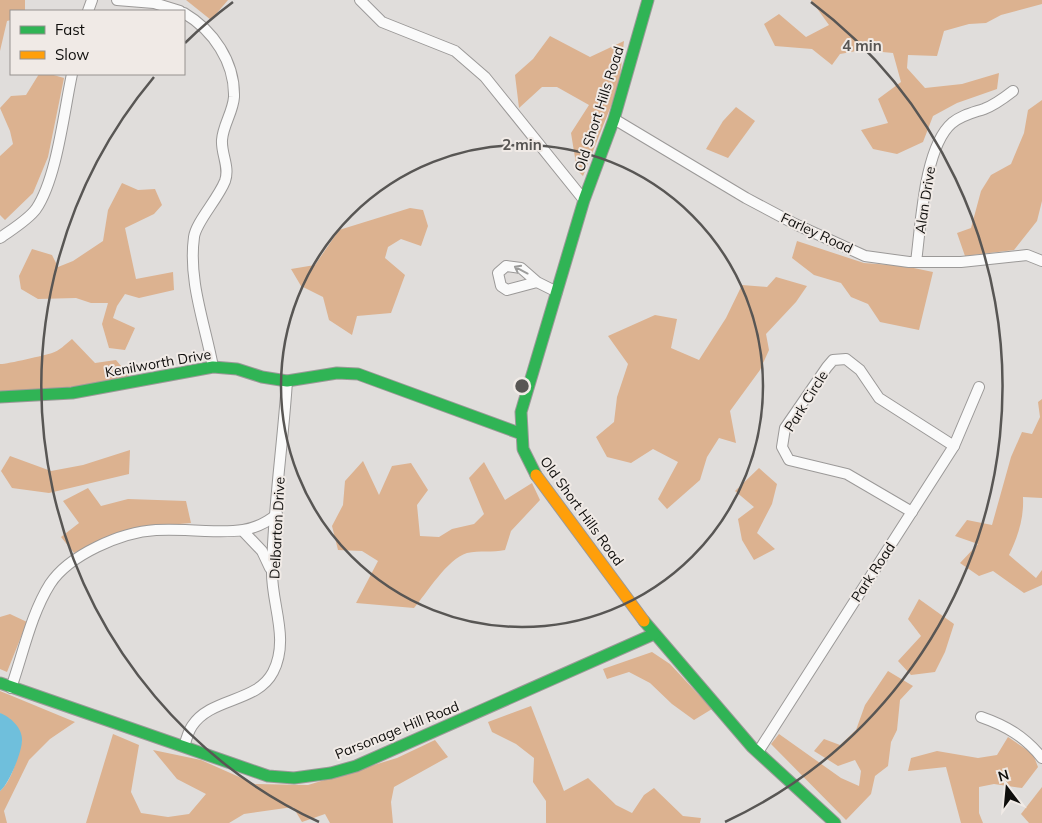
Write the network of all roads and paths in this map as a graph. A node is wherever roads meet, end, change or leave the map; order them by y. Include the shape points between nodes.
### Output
1 (116, 0) edge
2 (360, 0) edge
3 (648, 0) edge
4 (176, 10) edge
5 (185, 14) edge
6 (72, 75) edge
7 (1013, 91) dead end
8 (614, 120) junction
9 (584, 200) junction
10 (0, 238) edge
11 (1042, 260) edge
12 (916, 262) junction
13 (537, 282) dead end
14 (557, 292) junction
15 (213, 367) junction
16 (287, 381) junction
17 (979, 387) dead end
18 (0, 397) edge
19 (519, 433) junction
20 (954, 446) junction
21 (912, 512) junction
22 (277, 514) junction
23 (243, 531) junction
24 (272, 573) junction
25 (654, 634) junction
26 (0, 683) edge
27 (11, 688) junction
28 (981, 717) dead end
29 (184, 747) junction
30 (758, 752) junction
31 (1042, 758) edge
32 (835, 823) edge

1 - 4 street via 154,3
2 - 9 street via 382,22 455,51 485,77
3 - 8 street, Old Short Hills Road
5 - 15 street via 219,45 230,73 234,97 222,134 226,178 194,234 192,258
6 - 10 street via 53,162 40,202 35,211
7 - 12 street, Alan Drive via 998,103 966,114 951,124 941,138 930,161
8 - 9 street, Old Short Hills Road
8 - 12 street, Farley Road via 746,198 824,238 865,256
9 - 14 street, Old Short Hills Road
11 - 12 street, Farley Road via 1028,254 961,262
13 - 14 street
14 - 19 street, Old Short Hills Road via 521,412
15 - 16 street, Kenilworth Drive
15 - 18 street, Kenilworth Drive via 72,393
16 - 19 street, Kenilworth Drive via 336,373 358,374
16 - 22 street, Delbarton Drive
17 - 20 street, Park Road
19 - 25 street, Old Short Hills Road via 532,470
20 - 21 street, Park Road
20 - 21 street, Park Circle via 879,398 860,370 846,360 833,360 826,367 785,428 782,447 790,460 846,474
21 - 30 street, Park Road
22 - 23 street via 260,526
22 - 24 street, Delbarton Drive
23 - 24 street via 262,551
23 - 27 street via 154,530 82,554 51,583 41,601
24 - 29 street, Delbarton Drive via 280,638 272,673 254,690 206,711 192,726
25 - 29 street, Parsonage Hill Road via 388,752 331,773 294,778 268,776
25 - 30 street, Old Short Hills Road
26 - 27 street, Parsonage Hill Road
27 - 29 street, Parsonage Hill Road
28 - 31 street via 1005,725
30 - 32 street, Old Short Hills Road

